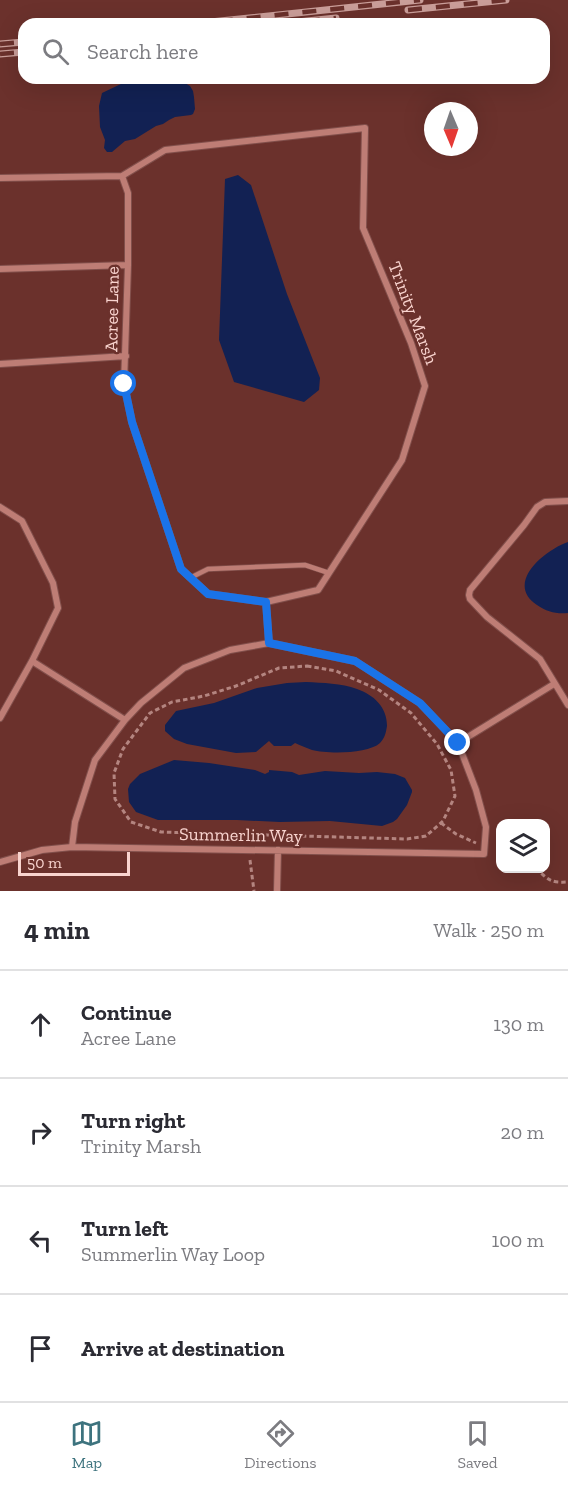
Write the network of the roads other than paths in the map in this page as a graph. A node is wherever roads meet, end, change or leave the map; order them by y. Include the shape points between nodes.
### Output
1 (122, 176) junction
2 (0, 178) edge
3 (128, 265) junction
4 (0, 269) edge
5 (126, 356) junction
6 (0, 364) edge
7 (568, 501) edge
8 (0, 507) edge
9 (329, 573) junction
10 (190, 578) junction
11 (266, 602) junction
12 (269, 643) junction
13 (32, 661) junction
14 (554, 684) junction
15 (568, 705) edge
16 (0, 718) edge
17 (125, 720) junction
18 (458, 743) junction
19 (72, 847) junction
20 (278, 850) junction
21 (0, 862) edge
22 (277, 891) edge

1 - 2 street
1 - 3 street, Acree Lane via 128,193
1 - 9 street, Trinity Marsh via 165,150 364,128 363,228 425,386 402,460
3 - 4 street
3 - 5 street, Acree Lane
5 - 6 street
5 - 10 street, Acree Lane via 124,384 132,422 181,569
7 - 14 street via 545,502 537,507 469,595 487,616 540,659
8 - 13 street via 22,521 55,590 58,608
9 - 10 lane via 305,565 208,569
9 - 11 street, Trinity Marsh via 318,590
10 - 11 street, Acree Lane via 208,594
11 - 12 street
12 - 17 street via 230,650 184,668
12 - 18 street via 355,661 420,703
13 - 16 street
13 - 17 street
14 - 15 street
14 - 18 street
17 - 19 street via 95,760 75,822
18 - 20 street, Summerlin Way via 486,827 484,851
19 - 20 street, Summerlin Way
19 - 21 street, Summerlin Way via 42,849
20 - 22 street

